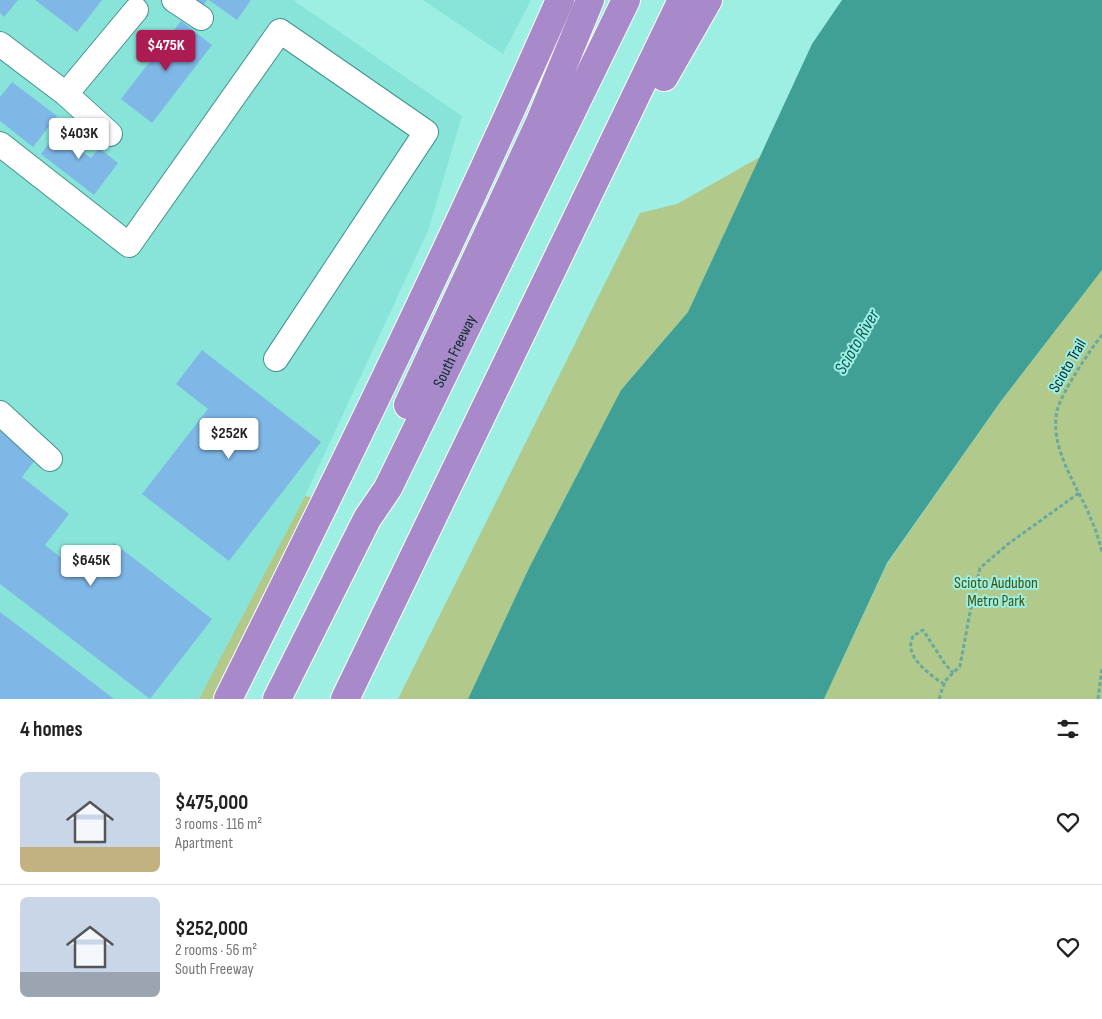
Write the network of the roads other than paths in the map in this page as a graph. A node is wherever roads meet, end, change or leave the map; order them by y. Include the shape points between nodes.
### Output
1 (174, 0) edge
2 (560, 0) edge
3 (590, 0) edge
4 (626, 0) edge
5 (682, 0) edge
6 (708, 0) edge
7 (136, 10) dead end
8 (201, 18) dead end
9 (0, 44) edge
10 (66, 94) junction
11 (110, 134) dead end
12 (0, 144) edge
13 (542, 291) junction
14 (276, 359) dead end
15 (0, 413) edge
16 (50, 459) dead end
17 (366, 519) junction
18 (228, 699) edge
19 (277, 699) edge
20 (345, 699) edge

1 - 8 lane
2 - 18 highway via 366,422
3 - 17 highway via 539,124 374,478
4 - 17 highway, South Freeway via 388,488
5 - 13 highway
6 - 13 highway
7 - 10 lane
9 - 10 lane
10 - 11 lane
12 - 14 lane via 129,245 280,31 426,132
13 - 20 highway
15 - 16 lane
17 - 19 highway, South Freeway

